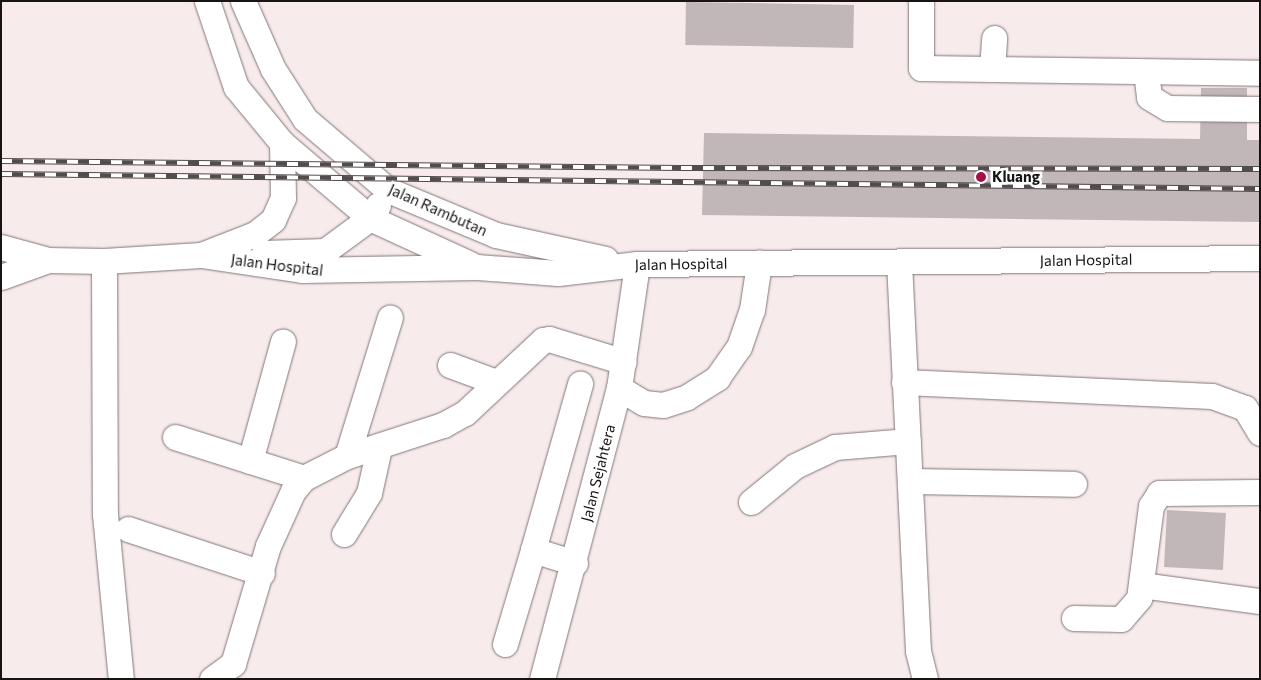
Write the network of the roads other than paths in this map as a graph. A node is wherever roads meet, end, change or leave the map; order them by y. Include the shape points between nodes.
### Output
1 (206, 1) edge
2 (243, 1) edge
3 (921, 1) edge
4 (994, 38) dead end
5 (992, 69) junction
6 (1146, 72) junction
7 (1260, 73) edge
8 (1260, 109) edge
9 (282, 144) junction
10 (388, 190) junction
11 (370, 218) junction
12 (1, 247) edge
13 (202, 255) junction
14 (1260, 258) edge
15 (48, 260) junction
16 (104, 261) junction
17 (898, 262) junction
18 (759, 263) junction
19 (637, 264) junction
20 (476, 267) junction
21 (1, 277) edge
22 (390, 317) dead end
23 (283, 341) dead end
24 (624, 362) junction
25 (450, 365) dead end
26 (496, 382) junction
27 (904, 382) junction
28 (580, 384) dead end
29 (619, 388) junction
30 (1260, 433) edge
31 (176, 437) dead end
32 (908, 441) junction
33 (379, 448) junction
34 (348, 456) junction
35 (250, 461) junction
36 (304, 478) junction
37 (910, 481) junction
38 (1074, 484) dead end
39 (1260, 492) edge
40 (751, 502) dead end
41 (128, 529) dead end
42 (344, 534) dead end
43 (533, 550) junction
44 (575, 563) junction
45 (262, 573) junction
46 (1142, 585) junction
47 (1260, 601) edge
48 (1074, 618) dead end
49 (505, 644) dead end
50 (121, 679) edge
51 (212, 679) edge
52 (542, 679) edge
53 (925, 679) edge

1 - 9 street via 236,87
2 - 10 street, Jalan Rambutan via 273,69 305,118
3 - 5 street via 919,67
4 - 5 street
5 - 6 street
6 - 7 street
6 - 8 street via 1149,97 1167,108
9 - 11 street
9 - 13 street via 283,198 273,220 255,234
10 - 11 street
10 - 19 street, Jalan Rambutan via 496,235 571,254
11 - 13 street via 325,251
11 - 20 street
12 - 15 street
13 - 16 street, Jalan Hospital
13 - 20 street, Jalan Hospital via 302,270
14 - 17 street, Jalan Hospital
15 - 16 street, Jalan Hospital
15 - 21 street
16 - 50 street via 105,514
17 - 18 street, Jalan Hospital
17 - 27 street
18 - 19 street, Jalan Hospital
18 - 29 street via 752,310 739,347 717,378 687,397 662,405 644,403
19 - 20 street, Jalan Hospital via 558,273
19 - 24 street, Jalan Sejahtera
22 - 34 street
23 - 35 street
24 - 26 street via 549,339
24 - 29 street, Jalan Sejahtera
25 - 26 street
26 - 33 street via 465,413 443,425
27 - 30 street via 1212,396 1245,408
27 - 32 street
28 - 43 street
29 - 44 street, Jalan Sejahtera
31 - 35 street
32 - 37 street
32 - 40 street via 835,447 796,466
33 - 34 street
33 - 42 street via 369,493
34 - 36 street
35 - 36 street
36 - 45 street via 293,491 280,517
37 - 38 street
37 - 53 street via 918,651
39 - 46 street via 1158,493 1150,506
41 - 45 street
43 - 44 street
43 - 49 street
44 - 52 street, Jalan Sejahtera
45 - 51 street via 233,664
46 - 47 street
46 - 48 street via 1138,598 1121,619

